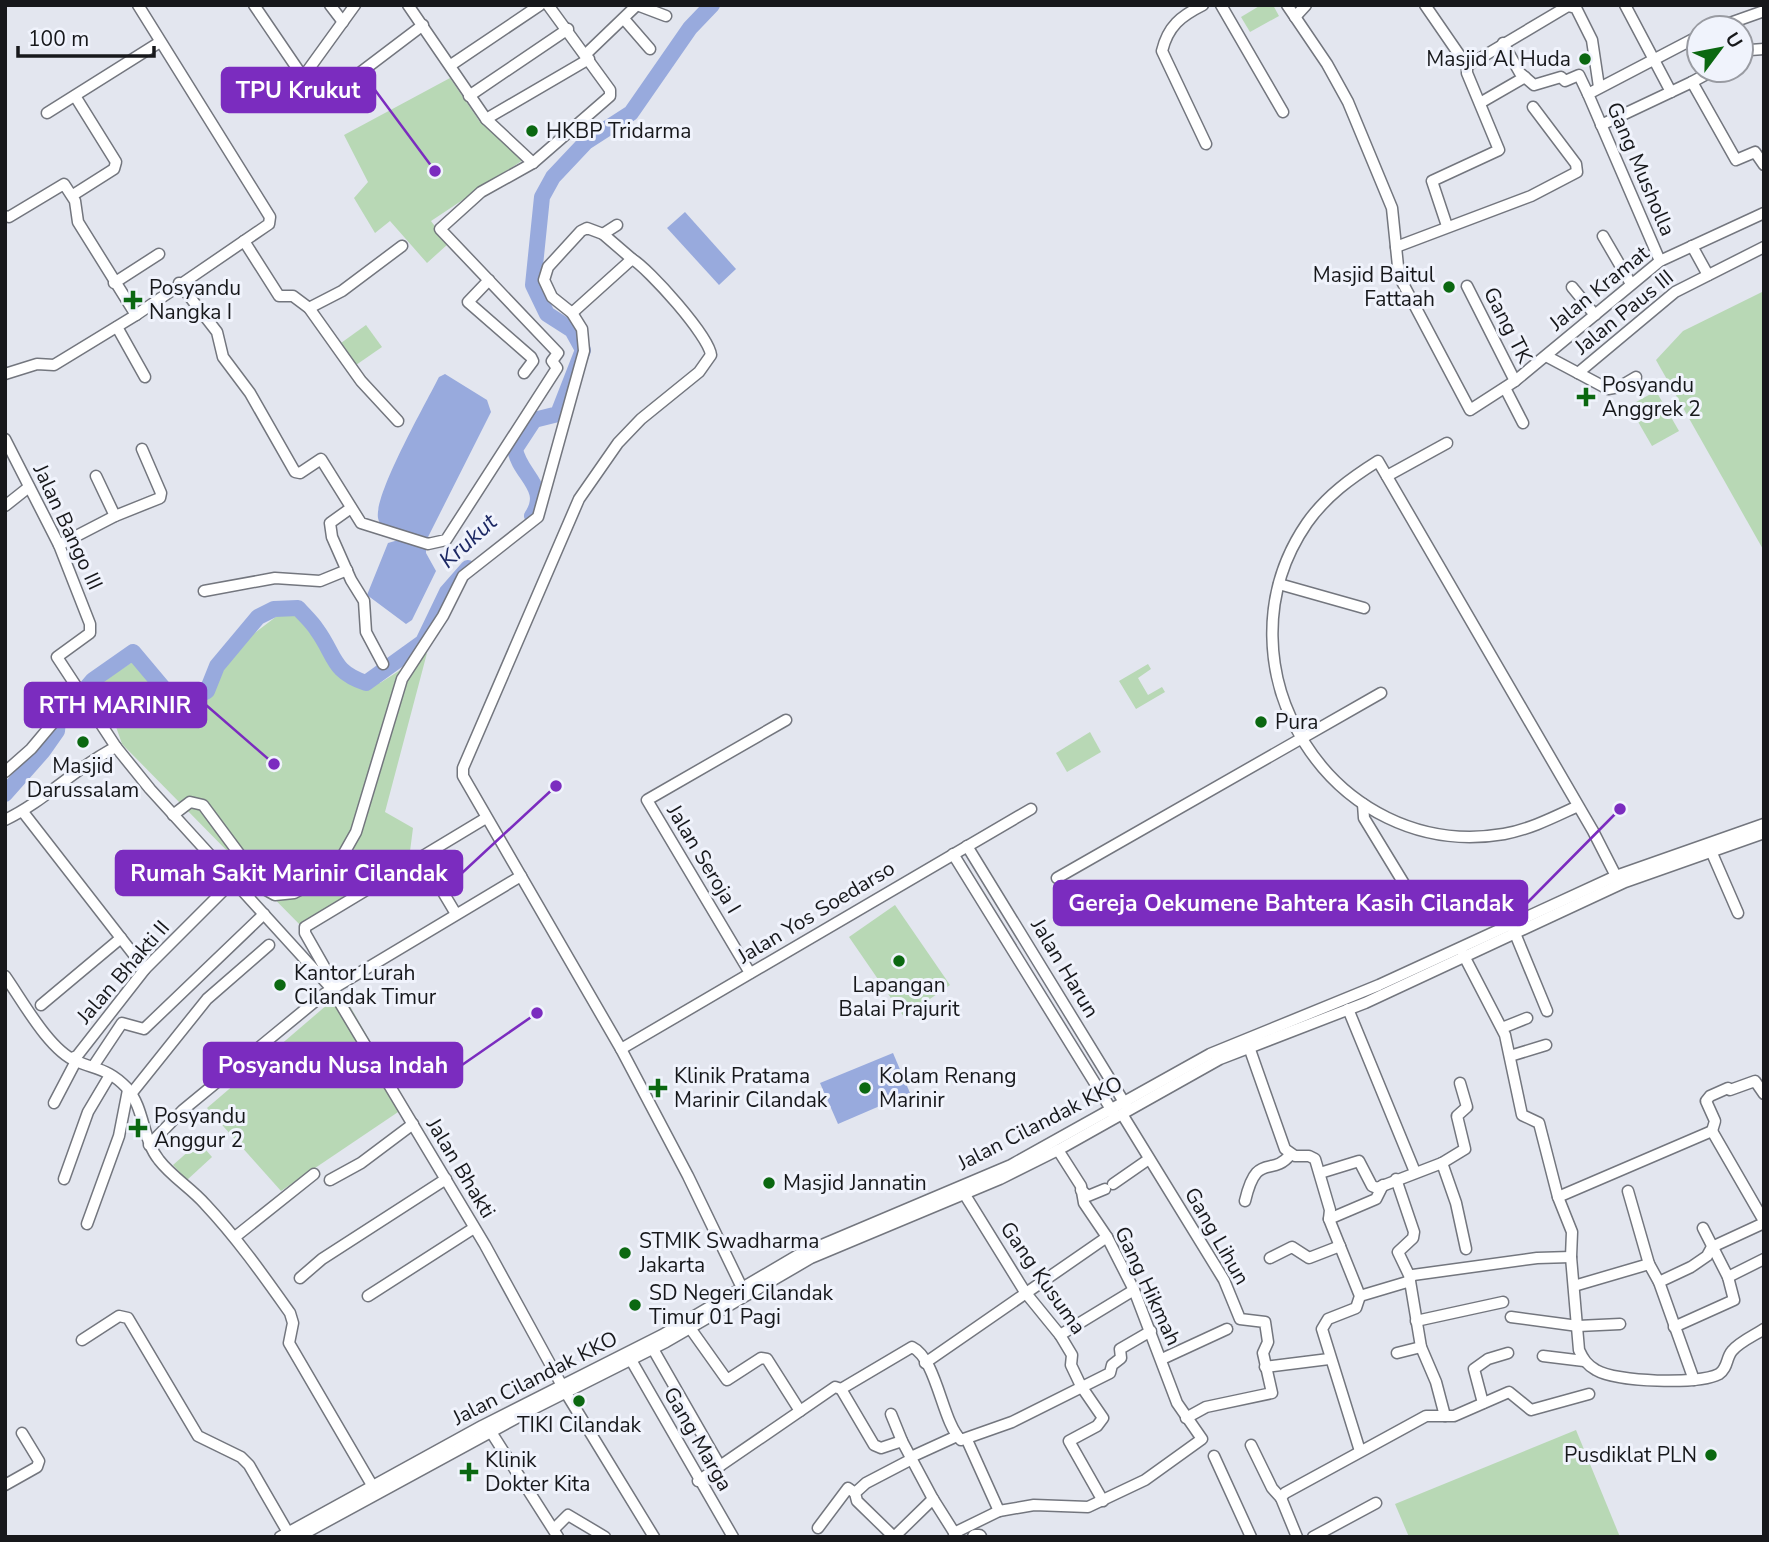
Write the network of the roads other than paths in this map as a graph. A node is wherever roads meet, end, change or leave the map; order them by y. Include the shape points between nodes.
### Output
1 (138, 5) edge
2 (254, 5) edge
3 (330, 5) edge
4 (355, 5) edge
5 (540, 5) edge
6 (548, 5) edge
7 (637, 5) edge
8 (1203, 5) edge
9 (1221, 5) edge
10 (1287, 5) edge
11 (1306, 5) edge
12 (1424, 5) edge
13 (1625, 5) edge
14 (413, 7) edge
15 (666, 16) dead end
16 (1295, 17) junction
17 (624, 19) junction
18 (343, 22) junction
19 (423, 25) junction
20 (568, 29) junction
21 (160, 42) junction
22 (1503, 43) junction
23 (1685, 43) edge
24 (650, 49) dead end
25 (588, 57) junction
26 (1652, 60) junction
27 (450, 65) junction
28 (1467, 66) junction
29 (303, 76) junction
30 (1525, 78) junction
31 (1688, 84) edge
32 (1693, 84) edge
33 (1592, 91) junction
34 (1671, 92) junction
35 (75, 96) junction
36 (469, 96) junction
37 (1480, 103) junction
38 (1533, 107) dead end
39 (1283, 112) dead end
40 (47, 113) dead end
41 (486, 119) junction
42 (1601, 125) junction
43 (1206, 144) dead end
44 (533, 163) junction
45 (1764, 165) edge
46 (73, 195) junction
47 (1764, 213) edge
48 (5, 216) edge
49 (617, 225) dead end
50 (1447, 226) junction
51 (603, 234) junction
52 (1603, 236) dead end
53 (244, 241) junction
54 (1396, 242) junction
55 (1692, 246) junction
56 (402, 247) dead end
57 (1764, 247) edge
58 (159, 254) dead end
59 (632, 259) junction
60 (1660, 261) junction
61 (1708, 275) junction
62 (489, 280) junction
63 (114, 283) junction
64 (179, 283) junction
65 (1631, 284) junction
66 (1467, 286) dead end
67 (1572, 286) dead end
68 (309, 308) junction
69 (572, 313) junction
70 (136, 315) junction
71 (1595, 315) junction
72 (117, 327) junction
73 (1546, 356) junction
74 (524, 373) dead end
75 (1578, 373) junction
76 (5, 374) edge
77 (145, 377) dead end
78 (1636, 377) dead end
79 (1515, 381) junction
80 (1505, 388) junction
81 (398, 421) dead end
82 (1523, 423) dead end
83 (5, 439) edge
84 (1447, 443) dead end
85 (142, 449) dead end
86 (96, 476) dead end
87 (1387, 477) junction
88 (29, 487) junction
89 (5, 506) edge
90 (351, 508) junction
91 (116, 516) junction
92 (59, 545) junction
93 (347, 570) junction
94 (1279, 584) junction
95 (204, 591) dead end
96 (1364, 608) dead end
97 (68, 648) joint
98 (383, 664) dead end
99 (79, 691) junction
100 (1381, 693) dead end
101 (786, 720) dead end
102 (1302, 741) junction
103 (116, 747) junction
104 (5, 772) edge
105 (1363, 804) junction
106 (1578, 806) junction
107 (1031, 809) dead end
108 (23, 812) junction
109 (173, 815) junction
110 (486, 818) junction
111 (5, 820) edge
112 (1764, 824) edge
113 (1764, 833) edge
114 (967, 846) junction
115 (1711, 851) junction
116 (953, 854) junction
117 (422, 857) junction
118 (521, 876) junction
119 (1057, 878) dead end
120 (1618, 880) junction
121 (233, 881) junction
122 (1417, 905) dead end
123 (1738, 913) dead end
124 (264, 914) junction
125 (456, 914) junction
126 (1514, 931) junction
127 (121, 938) junction
128 (269, 945) dead end
129 (1463, 954) junction
130 (145, 969) junction
131 (750, 974) junction
132 (5, 976) edge
133 (333, 987) junction
134 (15, 990) junction
135 (5, 999) edge
136 (41, 1005) dead end
137 (1348, 1009) junction
138 (1547, 1011) dead end
139 (1527, 1018) dead end
140 (1502, 1028) junction
141 (1546, 1045) dead end
142 (1249, 1047) junction
143 (621, 1049) junction
144 (1510, 1056) junction
145 (74, 1060) junction
146 (94, 1065) junction
147 (110, 1075) junction
148 (1460, 1083) dead end
149 (129, 1092) junction
150 (1764, 1094) edge
151 (54, 1103) dead end
152 (1120, 1111) junction
153 (413, 1124) junction
154 (1712, 1130) junction
155 (149, 1145) junction
156 (1058, 1150) junction
157 (1290, 1155) junction
158 (1149, 1159) junction
159 (1442, 1163) junction
160 (1415, 1172) junction
161 (1320, 1173) junction
162 (314, 1174) dead end
163 (64, 1178) dead end
164 (446, 1179) junction
165 (1396, 1179) junction
166 (330, 1180) dead end
167 (1383, 1185) junction
168 (1082, 1190) junction
169 (1628, 1191) dead end
170 (965, 1195) junction
171 (1558, 1197) junction
172 (1245, 1201) dead end
173 (1760, 1206) edge
174 (1329, 1219) junction
175 (1764, 1222) edge
176 (87, 1224) dead end
177 (474, 1228) junction
178 (1703, 1228) dead end
179 (235, 1237) junction
180 (1107, 1237) junction
181 (1340, 1246) junction
182 (1712, 1247) junction
183 (1466, 1249) dead end
184 (1571, 1257) junction
185 (1270, 1258) dead end
186 (1764, 1259) edge
187 (1649, 1264) junction
188 (1728, 1277) junction
189 (300, 1278) dead end
190 (1410, 1279) junction
191 (1659, 1282) junction
192 (1574, 1286) junction
193 (1134, 1290) junction
194 (744, 1291) junction
195 (1024, 1292) junction
196 (368, 1296) dead end
197 (1360, 1296) junction
198 (1503, 1302) dead end
199 (1511, 1317) dead end
200 (1416, 1321) junction
201 (1620, 1324) dead end
202 (1578, 1326) junction
203 (1674, 1327) junction
204 (690, 1328) junction
205 (1227, 1329) dead end
206 (1764, 1329) edge
207 (1152, 1331) junction
208 (1060, 1335) junction
209 (82, 1340) dead end
210 (1421, 1347) junction
211 (653, 1349) junction
212 (1397, 1353) dead end
213 (1508, 1353) dead end
214 (1543, 1356) dead end
215 (1329, 1359) junction
216 (631, 1360) junction
217 (1162, 1360) junction
218 (1584, 1361) junction
219 (925, 1363) junction
220 (1265, 1367) junction
221 (1694, 1380) junction
222 (1081, 1386) junction
223 (564, 1389) junction
224 (841, 1389) junction
225 (1589, 1394) dead end
226 (1483, 1403) junction
227 (800, 1411) junction
228 (891, 1414) dead end
229 (1445, 1416) junction
230 (1186, 1418) junction
231 (491, 1432) junction
232 (22, 1433) dead end
233 (962, 1439) junction
234 (902, 1441) junction
235 (1251, 1445) dead end
236 (1360, 1451) junction
237 (1214, 1456) dead end
238 (911, 1458) junction
239 (720, 1466) junction
240 (698, 1481) junction
241 (5, 1485) edge
242 (375, 1490) junction
243 (855, 1493) junction
244 (1282, 1498) junction
245 (933, 1499) junction
246 (1103, 1501) junction
247 (1376, 1503) dead end
248 (999, 1511) junction
249 (818, 1528) dead end
250 (556, 1533) edge
251 (289, 1535) edge
252 (956, 1535) edge
253 (605, 1537) edge
254 (653, 1537) edge
255 (733, 1537) edge
256 (894, 1537) edge
257 (1251, 1537) edge
258 (1297, 1537) edge
259 (1313, 1537) edge

1 - 21 street
2 - 29 street
3 - 18 street
4 - 18 street
5 - 27 street
6 - 20 street
7 - 15 street
7 - 17 street
8 - 43 street via 1179,18 1165,36 1162,51
9 - 39 street
10 - 16 street
11 - 16 street
12 - 28 street
13 - 26 street
14 - 19 street
16 - 54 street via 1349,103 1392,208
17 - 24 street
17 - 25 street
18 - 29 street
19 - 27 street
19 - 29 street via 326,94 319,94
20 - 25 street
20 - 36 street
21 - 35 street
21 - 53 street via 270,217 267,227
22 - 28 street
22 - 30 street
22 - 33 street, Gang Musholla via 1568,6 1576,8 1592,40
23 - 26 street
25 - 41 street
25 - 44 street via 610,96
26 - 33 street
26 - 34 street
27 - 36 street
28 - 37 street
30 - 33 street via 1534,85 1579,75
30 - 37 street
31 - 34 street
32 - 45 street via 1736,160 1755,152
33 - 42 street, Gang Musholla
34 - 42 street
35 - 40 street
35 - 46 street via 116,162 114,169
36 - 41 street
37 - 50 street via 1499,150 1433,181
38 - 50 street via 1576,164 1577,172 1531,196
41 - 44 street
42 - 60 street, Gang Musholla
44 - 62 street via 481,192 440,229
46 - 48 street via 61,183
46 - 63 street via 78,222
47 - 55 street, Jalan Kramat
49 - 51 street
50 - 54 street
51 - 59 street
51 - 69 street via 581,230 548,267 544,280 552,297
52 - 65 street
53 - 64 street
53 - 68 street via 279,296 293,296
54 - 80 street, Jalan Kramat via 1399,276 1407,296 1470,410
55 - 60 street, Jalan Kramat
55 - 61 street
56 - 68 street via 342,291
57 - 61 street, Jalan Paus III
58 - 63 street
59 - 69 street
59 - 110 street via 645,267 684,313 711,355 699,372 618,443 566,525 463,768 464,781
60 - 65 street, Jalan Kramat
61 - 75 street, Jalan Paus III via 1659,304
62 - 74 street via 468,302 531,357
62 - 90 street via 558,354 552,361 557,368 446,540 426,543 362,523
63 - 70 street
64 - 70 street
64 - 90 street via 217,332 223,357 250,393 295,472 321,459
65 - 71 street, Jalan Kramat
66 - 79 street, Gang TK
67 - 71 street
68 - 81 street via 361,381
69 - 109 street via 582,329 584,351 538,517 463,576 402,679 356,832 343,855 309,885 275,895 266,890 203,805 193,801
70 - 72 street
71 - 73 street, Jalan Kramat
72 - 76 street via 54,365 37,364
72 - 77 street
73 - 75 street, Jalan Paus III
73 - 79 street, Jalan Kramat
75 - 78 street via 1608,390
79 - 80 street, Jalan Kramat
80 - 82 street
83 - 88 street, Jalan Bango III
84 - 87 street
85 - 91 street via 160,498
86 - 91 street
87 - 94 street via 1378,461 1327,499 1290,552
87 - 106 street
88 - 89 street
88 - 92 street, Jalan Bango III
90 - 93 street via 330,523
91 - 92 street
92 - 97 street, Jalan Bango III via 90,624 90,633
93 - 95 street via 320,581 275,578
93 - 98 street via 364,601 366,632
94 - 96 street
94 - 102 street via 1272,624 1274,665 1284,705
97 - 99 street, Jalan Bhakti via 57,657
99 - 103 street, Jalan Bhakti
99 - 104 street via 31,749
100 - 102 street
101 - 131 street, Jalan Seroja I via 647,800
102 - 105 street via 1334,781
102 - 119 street
103 - 108 street
103 - 109 street, Jalan Bhakti
105 - 106 street via 1404,825 1465,836 1504,834
105 - 122 street via 1364,818
106 - 120 street
107 - 114 street, Jalan Yos Soedarso
108 - 111 street
108 - 127 street
109 - 121 street, Jalan Bhakti
110 - 117 street
110 - 118 street
112 - 120 street, Jalan Cilandak KKO
113 - 115 street, Jalan Cilandak KKO
114 - 116 street, Jalan Yos Soedarso
114 - 152 street, Jalan Harun
115 - 120 street, Jalan Cilandak KKO
115 - 123 street
116 - 131 street, Jalan Yos Soedarso
116 - 152 street, Jalan Harun
117 - 125 street
117 - 133 street via 305,927
118 - 125 street
118 - 143 street
120 - 126 street, Jalan Cilandak KKO
120 - 152 street, Jalan Cilandak KKO via 1210,1054
121 - 124 street, Jalan Bhakti
121 - 130 street, Jalan Bhakti II
124 - 133 street, Jalan Bhakti
124 - 146 street via 144,1029 122,1023
125 - 133 street
126 - 129 street, Jalan Cilandak KKO
126 - 138 street
127 - 130 street
127 - 136 street
128 - 149 street via 207,999
129 - 137 street, Jalan Cilandak KKO
129 - 140 street
130 - 145 street, Jalan Bhakti II
131 - 143 street, Jalan Yos Soedarso
132 - 134 street
133 - 153 street, Jalan Bhakti
133 - 155 street via 183,1110
134 - 135 street
134 - 145 street via 51,1041
137 - 142 street, Jalan Cilandak KKO
137 - 160 street
139 - 140 street
140 - 144 street
141 - 144 street
142 - 152 street, Jalan Cilandak KKO
142 - 157 street
143 - 194 street
144 - 171 street via 1522,1115 1539,1122
145 - 146 street
145 - 151 street
146 - 147 street
147 - 149 street
147 - 163 street via 88,1112
148 - 159 street via 1467,1107 1457,1115 1465,1149
149 - 155 street
149 - 176 street via 119,1136
150 - 154 street via 1755,1081 1710,1096 1706,1101 1715,1121
152 - 156 street, Jalan Cilandak KKO
152 - 158 street, Gang Lihun
152 - 194 street, Jalan Cilandak KKO via 1011,1165 808,1250
153 - 164 street, Jalan Bhakti
153 - 166 street
154 - 171 street
154 - 173 street
155 - 179 street via 160,1162
156 - 168 street, Gang Hikmah
156 - 170 street, Jalan Cilandak KKO
157 - 161 street via 1315,1159
157 - 172 street via 1260,1168 1250,1179
158 - 168 street via 1109,1187 1088,1195
158 - 220 street, Gang Lihun via 1224,1280 1240,1319 1265,1322
159 - 160 street
159 - 183 street
160 - 165 street
161 - 167 street via 1359,1161 1372,1186
161 - 174 street
162 - 179 street
164 - 177 street, Jalan Bhakti
164 - 189 street
165 - 167 street
165 - 190 street via 1413,1232 1413,1238 1398,1252
167 - 174 street via 1376,1199
168 - 180 street, Gang Hikmah via 1084,1203
169 - 187 street
170 - 194 street, Jalan Cilandak KKO via 819,1254
170 - 195 street, Gang Kusuma
171 - 184 street via 1572,1232
173 - 175 street
174 - 181 street
175 - 182 street
177 - 196 street
177 - 223 street, Jalan Bhakti
178 - 182 street
179 - 242 street via 290,1313 289,1343
180 - 193 street, Gang Hikmah
180 - 195 street
181 - 185 street via 1309,1258 1292,1247
181 - 197 street
182 - 188 street
182 - 191 street via 1691,1267
184 - 190 street via 1537,1258
184 - 192 street
186 - 188 street
187 - 191 street
187 - 192 street
188 - 203 street via 1734,1300
190 - 197 street
190 - 200 street
191 - 203 street
192 - 202 street
193 - 207 street, Gang Hikmah
193 - 208 street
194 - 204 street, Jalan Cilandak KKO
194 - 223 street, Jalan Cilandak KKO
195 - 208 street, Gang Kusuma
195 - 219 street
197 - 215 street via 1356,1308 1323,1322
198 - 200 street
199 - 202 street
200 - 210 street
201 - 202 street
202 - 218 street
203 - 221 street
204 - 211 street, Jalan Cilandak KKO
204 - 227 street via 727,1380 761,1357 767,1359
205 - 217 street
206 - 221 street via 1732,1351 1718,1374
207 - 217 street, Gang Hikmah
207 - 222 street via 1120,1349 1121,1358 1112,1364 1110,1373
208 - 222 street, Gang Kusuma
209 - 251 street via 119,1315 128,1318 198,1436 249,1465
210 - 212 street
210 - 229 street
211 - 216 street, Jalan Cilandak KKO
211 - 239 street
213 - 226 street via 1474,1369
214 - 218 street
215 - 220 street
215 - 236 street
216 - 223 street, Jalan Cilandak KKO
216 - 240 street, Gang Marga
217 - 230 street, Gang Hikmah
218 - 221 street via 1619,1378
219 - 224 street via 912,1347
219 - 233 street
220 - 230 street via 1272,1393 1206,1407
222 - 233 street via 1012,1422
222 - 246 street, Gang Kusuma via 1103,1418 1069,1441
223 - 231 street, Jalan Cilandak KKO
223 - 242 street, Jalan Cilandak KKO
223 - 254 street, Jalan Bhakti
224 - 227 street via 835,1387
224 - 234 street via 874,1445 881,1448
225 - 226 street via 1536,1410 1509,1392
226 - 229 street
227 - 239 street
228 - 234 street
229 - 236 street via 1426,1416
230 - 246 street, Gang Hikmah via 1202,1438 1157,1473
231 - 242 street, Jalan Cilandak KKO
231 - 250 street
232 - 241 street via 39,1461 37,1467
233 - 238 street
233 - 248 street
234 - 238 street
235 - 244 street via 1272,1488
236 - 244 street
237 - 257 street
238 - 243 street
238 - 245 street
239 - 240 street
240 - 255 street, Gang Marga
242 - 251 street, Jalan Cilandak KKO
243 - 249 street via 848,1488
243 - 256 street via 857,1501
244 - 258 street
245 - 252 street
245 - 256 street
246 - 248 street via 1073,1509 1034,1505
247 - 259 street
248 - 252 street
250 - 253 street via 568,1515

